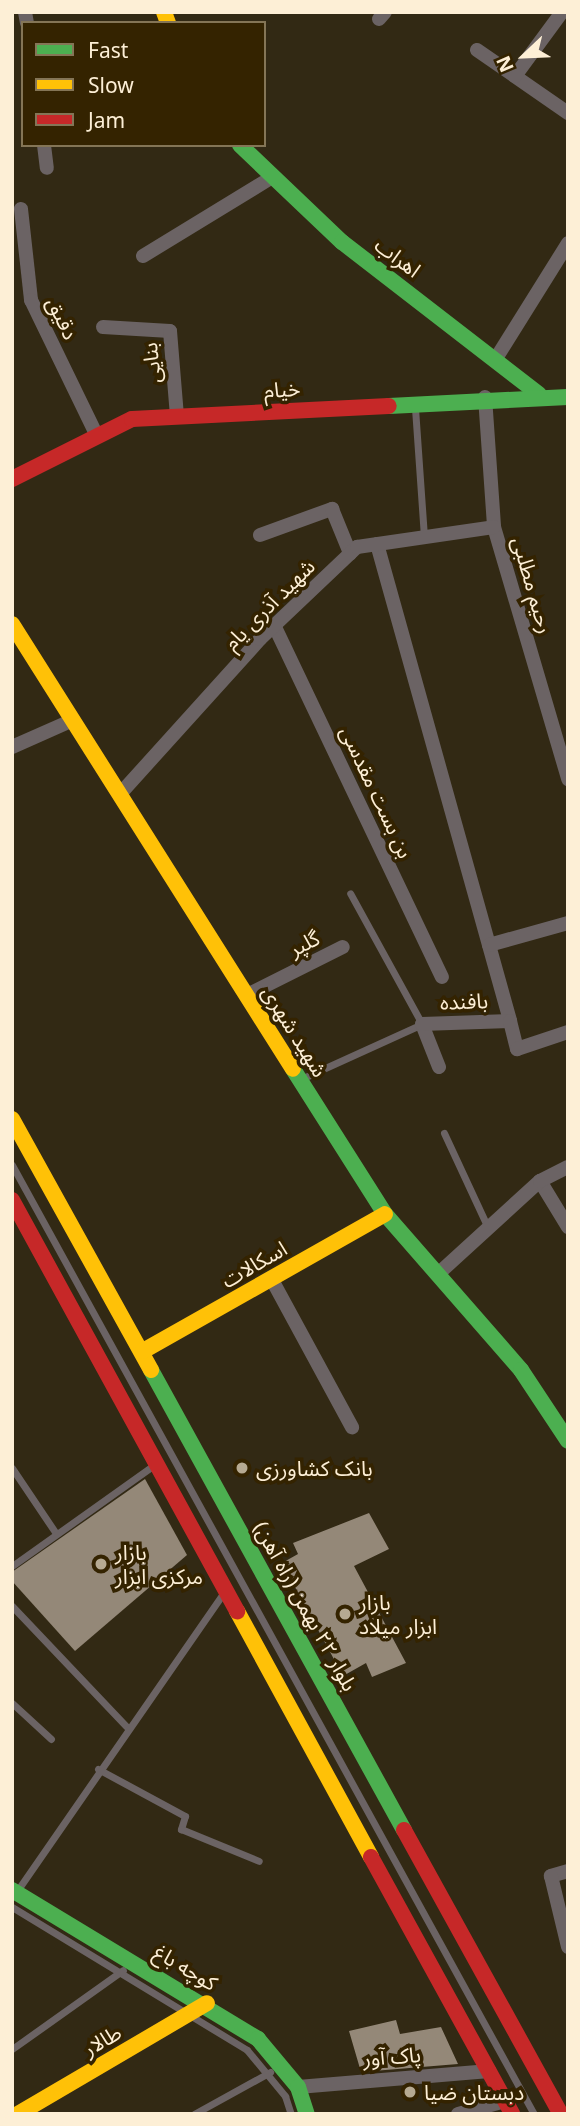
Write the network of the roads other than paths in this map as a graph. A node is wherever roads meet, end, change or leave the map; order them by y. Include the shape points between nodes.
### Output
1 (562, 12) edge
2 (477, 50) dead end
3 (515, 76) junction
4 (568, 113) edge
5 (44, 147) edge
6 (242, 147) edge
7 (47, 168) dead end
8 (269, 179) junction
9 (21, 209) dead end
10 (568, 243) edge
11 (143, 256) dead end
12 (103, 327) dead end
13 (495, 360) junction
14 (539, 394) junction
15 (485, 397) junction
16 (568, 397) edge
17 (414, 402) junction
18 (177, 416) junction
19 (97, 436) junction
20 (12, 478) edge
21 (494, 527) junction
22 (261, 535) dead end
23 (424, 537) junction
24 (377, 544) junction
25 (350, 553) junction
26 (12, 624) edge
27 (274, 625) junction
28 (73, 720) junction
29 (12, 747) edge
30 (568, 779) edge
31 (120, 794) junction
32 (350, 893) dead end
33 (568, 923) edge
34 (489, 945) junction
35 (343, 947) dead end
36 (442, 977) dead end
37 (247, 995) junction
38 (510, 1021) junction
39 (422, 1024) junction
40 (568, 1032) edge
41 (439, 1067) dead end
42 (300, 1079) junction
43 (12, 1119) edge
44 (444, 1133) dead end
45 (12, 1165) edge
46 (568, 1167) edge
47 (540, 1181) junction
48 (12, 1200) edge
49 (385, 1214) junction
50 (568, 1227) edge
51 (489, 1229) junction
52 (438, 1274) junction
53 (271, 1278) junction
54 (143, 1351) junction
55 (352, 1427) dead end
56 (568, 1441) edge
57 (156, 1463) junction
58 (12, 1468) edge
59 (55, 1532) junction
60 (12, 1566) edge
61 (226, 1590) junction
62 (12, 1605) edge
63 (12, 1703) edge
64 (126, 1727) junction
65 (51, 1739) dead end
66 (98, 1769) junction
67 (259, 1861) dead end
68 (568, 1871) edge
69 (14, 1896) edge
70 (568, 1948) edge
71 (128, 1966) junction
72 (207, 2003) junction
73 (192, 2012) junction
74 (12, 2049) edge
75 (274, 2070) junction
76 (489, 2071) junction
77 (298, 2087) junction
78 (509, 2107) edge
79 (18, 2114) edge
80 (194, 2114) edge
81 (291, 2114) edge
82 (307, 2114) edge
83 (458, 2114) edge
84 (534, 2114) edge
85 (561, 2114) edge

1 - 3 street
2 - 3 street
3 - 4 street
5 - 7 street
6 - 8 main road, اهراب
8 - 11 street
8 - 13 main road, اهراب
9 - 19 street, دقیق via 31,300
10 - 13 street
12 - 18 street, بنایی via 170,331
13 - 14 main road, اهراب
14 - 15 main road, خیام
14 - 16 main road, خیام
15 - 17 main road, خیام
15 - 21 street, رحیم مطلبی
17 - 18 main road, خیام
17 - 23 lane
18 - 19 main road, خیام via 132,419
19 - 20 main road, خیام
21 - 23 street, شهید آذری یام
21 - 30 street, رحیم مطلبی
22 - 25 street via 332,509
23 - 24 street, شهید آذری یام
24 - 25 street, شهید آذری یام
24 - 34 street
25 - 27 street, شهید آذری یام
26 - 28 main road, شهید شهری
27 - 31 street, شهید آذری یام
27 - 36 street, بن بست مقدسی
28 - 29 street
28 - 31 main road, شهید شهری
31 - 37 main road, شهید شهری
32 - 39 lane, بافنده
33 - 34 street
34 - 38 street
35 - 37 street, گلپر
37 - 42 main road, شهید شهری
38 - 39 street, بافنده
38 - 40 street, بافنده via 517,1049
39 - 41 street, بافنده
39 - 42 lane, بافنده
42 - 49 main road, شهید شهری
43 - 54 main road, بلوار ۲۲ بهمن (راه آهن)
44 - 51 lane
45 - 84 lane
46 - 47 street
47 - 50 street
47 - 51 street
48 - 57 main road
49 - 52 main road, شهید شهری
49 - 53 main road, اسکالات
51 - 52 street
52 - 56 main road, شهید شهری via 521,1370
53 - 54 main road, اسکالات
53 - 55 street
54 - 85 main road, بلوار ۲۲ بهمن (راه آهن)
57 - 59 lane
57 - 61 main road
58 - 59 lane
59 - 60 lane
61 - 64 lane
61 - 76 main road
62 - 64 lane
63 - 65 lane
64 - 66 lane
66 - 67 lane via 185,1816 181,1829
66 - 69 lane
68 - 70 street via 551,1876
69 - 71 main road, کوچه باغ
71 - 72 main road, کوچه باغ
71 - 73 lane
71 - 74 lane
72 - 73 main road, طالار
72 - 75 main road, کوچه باغ via 258,2039
73 - 75 lane
73 - 79 main road, طالار
75 - 77 main road, کوچه باغ
75 - 80 lane
75 - 81 lane
76 - 77 street, پاک آور
76 - 78 main road
77 - 82 main road, کوچه باغ
78 - 83 street

